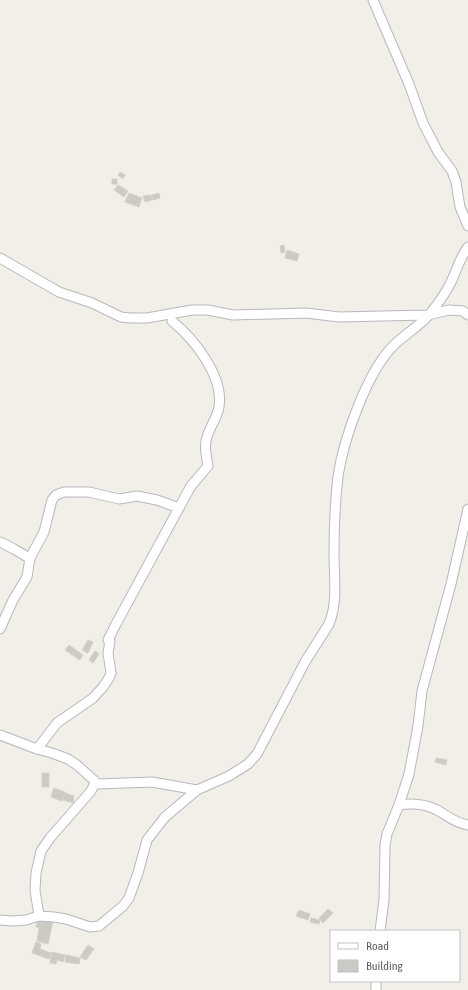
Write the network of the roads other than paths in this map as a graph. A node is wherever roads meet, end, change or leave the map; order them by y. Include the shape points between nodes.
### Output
1 (373, 0) edge
2 (468, 226) edge
3 (468, 247) edge
4 (0, 258) edge
5 (468, 315) edge
6 (428, 316) junction
7 (172, 321) dead end
8 (179, 508) junction
9 (468, 509) edge
10 (0, 542) edge
11 (30, 559) junction
12 (0, 630) edge
13 (0, 735) edge
14 (37, 749) junction
15 (96, 783) junction
16 (197, 790) junction
17 (399, 805) junction
18 (468, 824) edge
19 (38, 916) junction
20 (0, 920) edge
21 (380, 930) edge

1 - 2 street via 423,123 438,152 452,171 460,208
3 - 6 street via 450,284
4 - 6 street via 59,292 121,317 147,318 192,310 242,315
5 - 6 street via 463,311 449,310
6 - 16 street via 395,344 381,361 359,402 338,474 334,599 329,624 304,662 257,754 248,764 229,776
7 - 8 street via 192,340 212,370 219,395 219,406 205,442 208,466 191,486
8 - 11 street via 137,496 119,499 90,492 61,492 52,500 44,532
8 - 14 street via 129,596 108,640 111,670 109,678 96,695 57,723
9 - 17 street via 451,584 423,683 412,760
10 - 11 street
11 - 12 street via 26,577
13 - 14 street
14 - 15 street via 68,759
15 - 16 street via 152,782
15 - 19 street via 41,851 35,890
16 - 19 street via 165,816 150,835 129,898 111,917 94,927 66,919
17 - 18 street via 424,805 456,822
17 - 21 street via 385,845 385,888
19 - 20 street via 26,920

